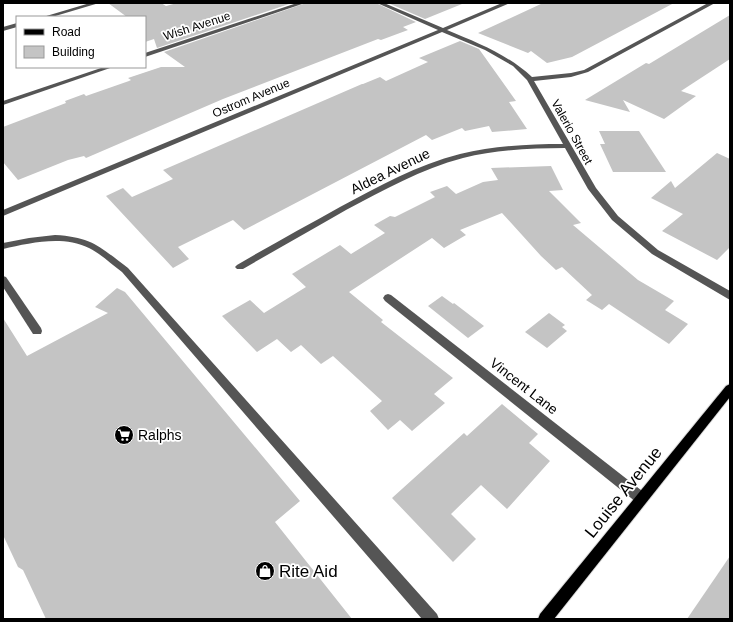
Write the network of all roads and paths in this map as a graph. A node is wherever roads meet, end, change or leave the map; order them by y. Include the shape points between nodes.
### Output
1 (96, 3) edge
2 (302, 3) edge
3 (380, 3) edge
4 (507, 3) edge
5 (712, 3) edge
6 (50, 16) edge
7 (16, 25) edge
8 (3, 29) edge
9 (443, 30) junction
10 (146, 55) edge
11 (107, 68) edge
12 (530, 79) junction
13 (3, 103) edge
14 (567, 146) junction
15 (3, 213) edge
16 (3, 246) edge
17 (240, 267) dead end
18 (3, 279) edge
19 (730, 296) edge
20 (388, 298) dead end
21 (37, 331) dead end
22 (730, 389) edge
23 (641, 498) junction
24 (432, 619) edge
25 (545, 619) edge

1 - 6 street
2 - 10 street, Wish Avenue
3 - 9 street, Valerio Street
4 - 9 street, Ostrom Avenue
5 - 12 street via 586,72
7 - 8 street
9 - 12 street, Valerio Street via 498,54
9 - 15 street, Ostrom Avenue
11 - 13 street
12 - 14 street, Valerio Street
14 - 17 street, Aldea Avenue via 516,147 477,152 418,170
14 - 19 street, Valerio Street via 596,195 623,226 664,258
16 - 24 street via 54,237 81,242 103,252 125,270
18 - 21 street
20 - 23 street, Vincent Lane
22 - 23 main road, Louise Avenue
23 - 25 main road, Louise Avenue

